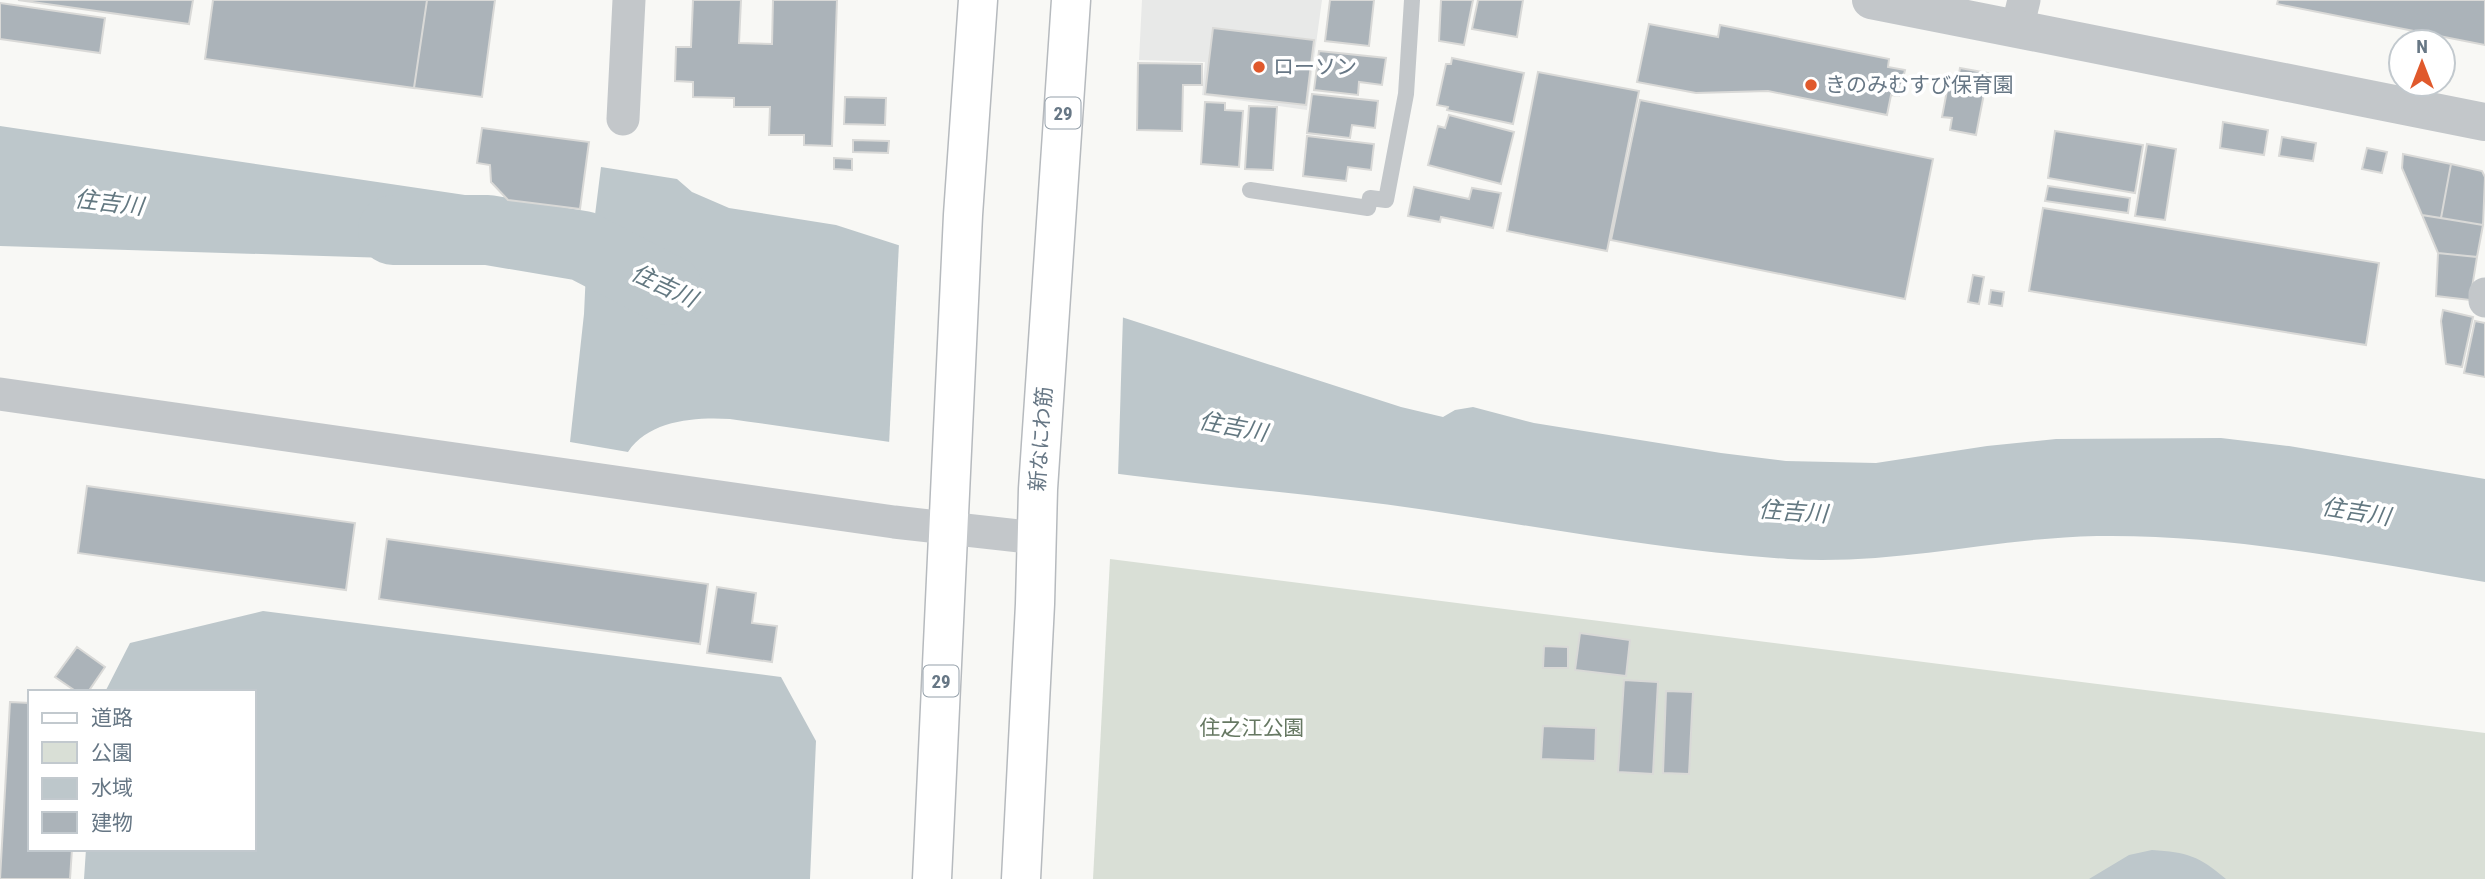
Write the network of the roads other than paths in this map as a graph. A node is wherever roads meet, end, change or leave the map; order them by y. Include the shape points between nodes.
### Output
1 (629, 0) edge
2 (978, 0) edge
3 (1071, 0) edge
4 (1412, 0) edge
5 (1871, 0) edge
6 (2021, 15) edge
7 (623, 119) dead end
8 (2485, 122) edge
9 (1250, 190) dead end
10 (2485, 294) edge
11 (2485, 301) edge
12 (0, 394) edge
13 (948, 528) junction
14 (1036, 538) junction
15 (932, 879) edge
16 (1021, 879) edge

1 - 7 street
2 - 13 main road, 29
3 - 14 main road, 新なにわ筋 / 29
4 - 9 lane via 1406,94 1386,200 1370,198 1368,208
5 - 6 street
6 - 8 street
10 - 11 street
12 - 13 street
13 - 14 street
13 - 15 main road, 29
14 - 16 main road, 新なにわ筋 / 29

